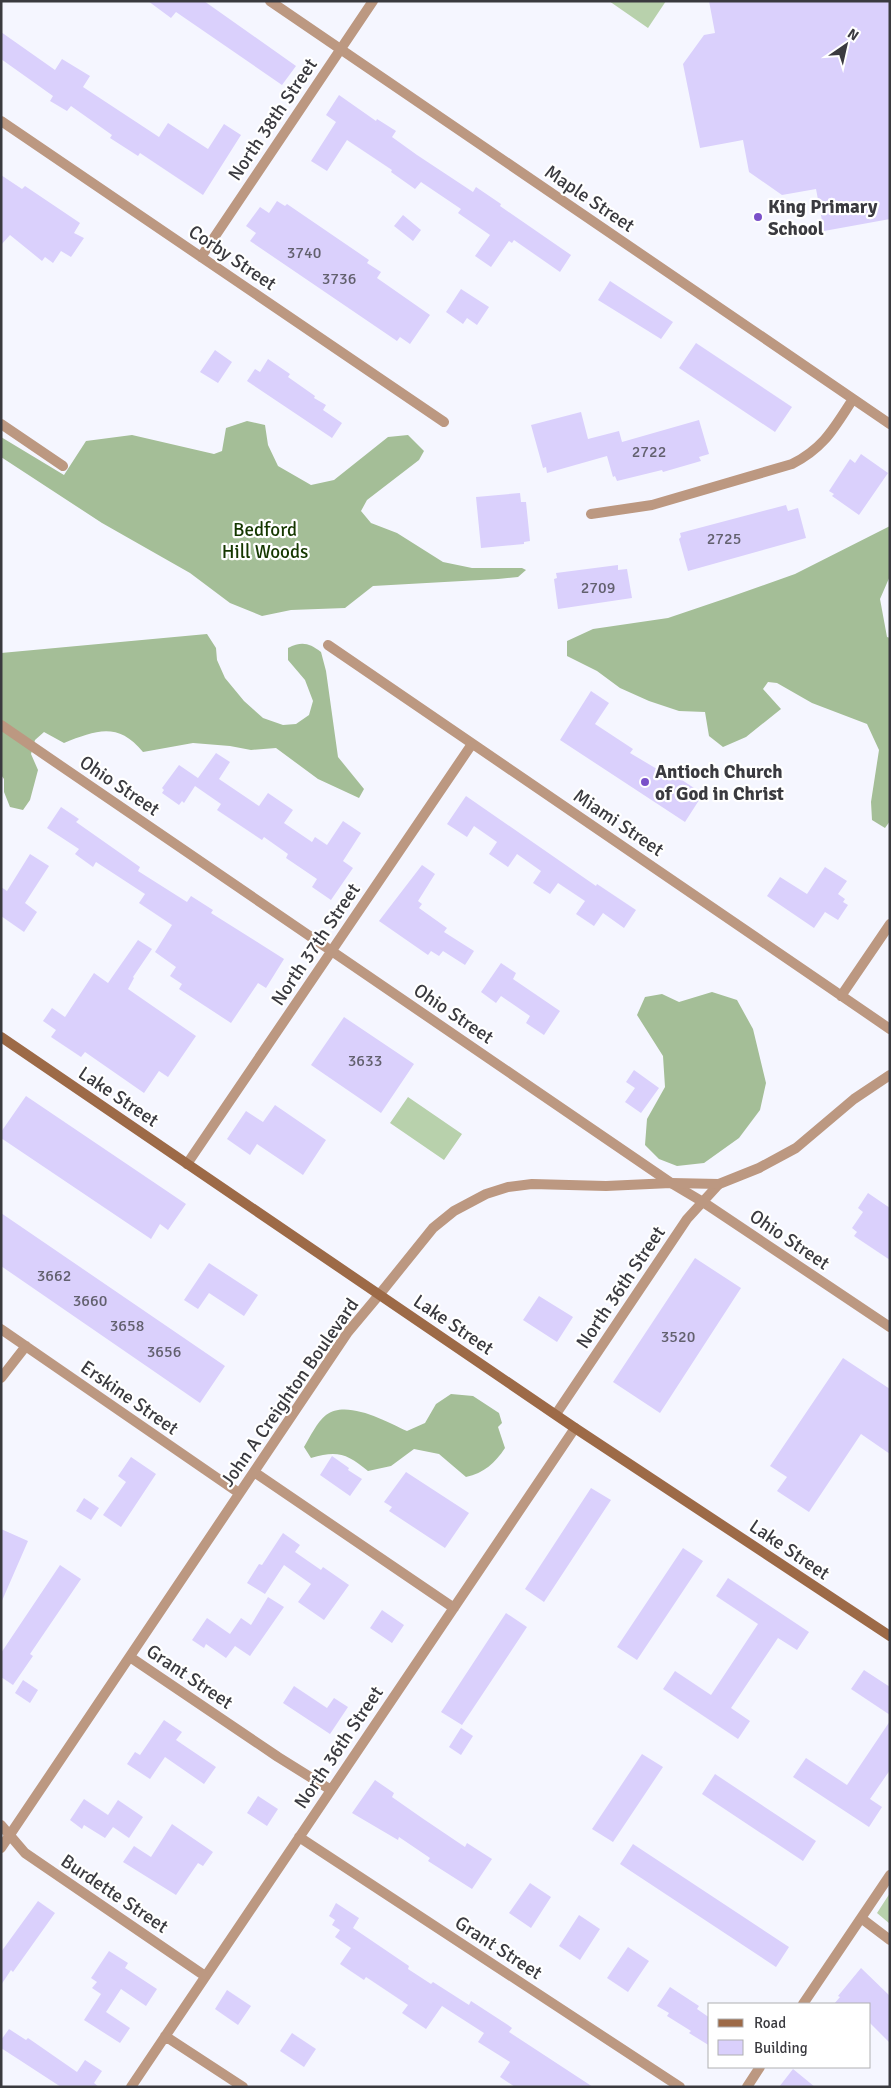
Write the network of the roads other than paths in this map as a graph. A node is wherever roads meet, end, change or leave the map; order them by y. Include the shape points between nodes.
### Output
1 (270, 1) edge
2 (373, 1) edge
3 (341, 49) junction
4 (1, 121) edge
5 (201, 257) junction
6 (853, 399) junction
7 (444, 422) dead end
8 (1, 424) edge
9 (890, 424) edge
10 (63, 466) dead end
11 (591, 514) dead end
12 (328, 645) dead end
13 (1, 725) edge
14 (472, 744) junction
15 (890, 924) edge
16 (331, 951) junction
17 (841, 996) junction
18 (890, 1029) edge
19 (1, 1037) edge
20 (890, 1076) edge
21 (187, 1164) junction
22 (671, 1183) junction
23 (719, 1184) junction
24 (703, 1202) junction
25 (379, 1295) junction
26 (890, 1327) edge
27 (1, 1329) edge
28 (26, 1346) junction
29 (1, 1378) edge
30 (556, 1414) junction
31 (575, 1428) junction
32 (254, 1472) junction
33 (239, 1493) junction
34 (454, 1608) junction
35 (890, 1636) edge
36 (130, 1657) junction
37 (331, 1790) junction
38 (1, 1825) edge
39 (10, 1835) junction
40 (299, 1836) junction
41 (1, 1848) edge
42 (890, 1875) edge
43 (861, 1918) junction
44 (890, 1940) edge
45 (205, 1976) junction
46 (803, 2003) edge
47 (165, 2036) junction
48 (759, 2068) edge
49 (131, 2087) edge
50 (243, 2087) edge
51 (680, 2087) edge
52 (747, 2087) edge

1 - 3 street, Maple Street
2 - 3 street, North 38th Street
3 - 5 street, North 38th Street
3 - 6 street, Maple Street
4 - 5 street, Corby Street
5 - 7 street, Corby Street
6 - 9 street, Maple Street
6 - 11 street via 820,446 792,464 652,505
8 - 10 street
12 - 14 street, Miami Street
13 - 16 street, Ohio Street
14 - 16 street, North 37th Street
14 - 17 street, Miami Street
15 - 17 street
16 - 21 street, North 37th Street
16 - 22 street, Ohio Street
17 - 18 street, Miami Street
19 - 21 main road, Lake Street
20 - 23 street, John A Creighton Boulevard via 854,1098 796,1148 760,1168
21 - 25 main road, Lake Street
22 - 23 street, John A Creighton Boulevard
22 - 24 street, Ohio Street
22 - 25 street, John A Creighton Boulevard via 606,1186 532,1184 486,1194 454,1211 433,1228
23 - 24 street, North 36th Street
24 - 26 street, Ohio Street
24 - 30 street, North 36th Street via 688,1218
25 - 30 main road, Lake Street
25 - 32 street, John A Creighton Boulevard via 348,1332
27 - 28 street, Erskine Street
28 - 29 street
28 - 33 street, Erskine Street
30 - 31 main road, Lake Street
31 - 34 street, North 36th Street
31 - 35 main road, Lake Street
32 - 33 street, John A Creighton Boulevard
32 - 34 street
33 - 36 street, John A Creighton Boulevard
34 - 37 street, North 36th Street
36 - 37 street, Grant Street
36 - 39 street, John A Creighton Boulevard
37 - 40 street, North 36th Street
38 - 39 street
39 - 41 street, John A Creighton Boulevard
39 - 45 street, Burdette Street via 25,1853
40 - 45 street, North 36th Street
40 - 51 street, Grant Street
42 - 43 street
43 - 44 street
43 - 46 street
45 - 47 street, North 36th Street
47 - 49 street, North 36th Street
47 - 50 street
48 - 52 street

